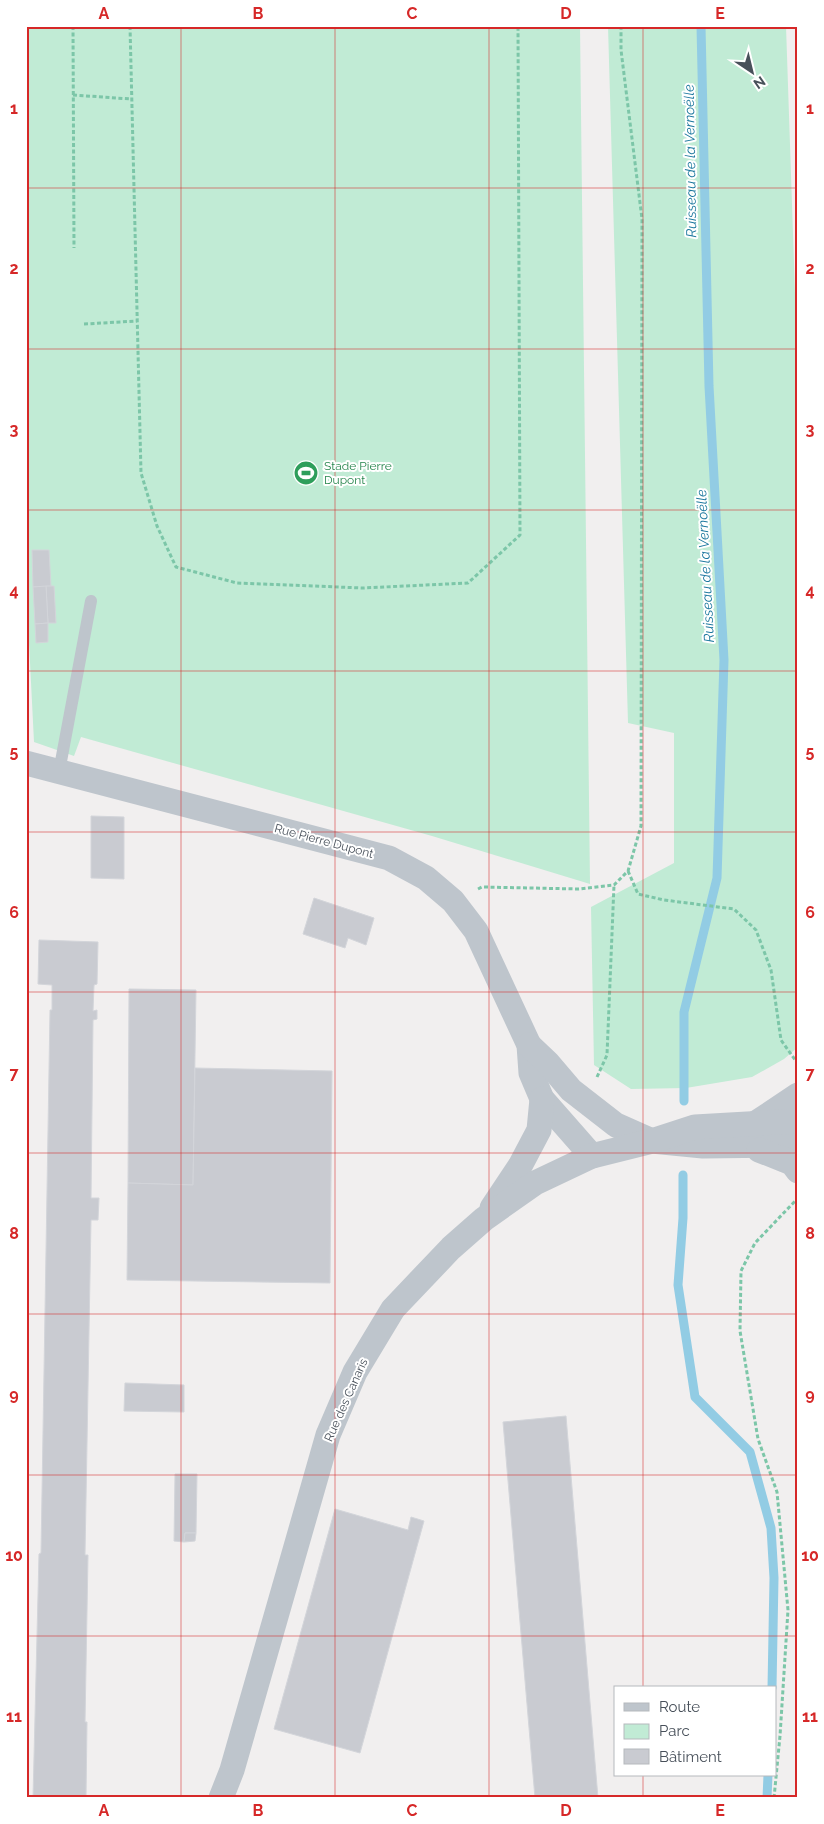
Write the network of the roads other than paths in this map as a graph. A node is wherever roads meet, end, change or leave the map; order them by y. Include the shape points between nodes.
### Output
1 (91, 601) dead end
2 (26, 763) edge
3 (59, 772) junction
4 (529, 1045) junction
5 (798, 1095) edge
6 (542, 1099) junction
7 (798, 1121) edge
8 (751, 1134) junction
9 (652, 1141) junction
10 (798, 1145) edge
11 (592, 1156) junction
12 (798, 1172) edge
13 (484, 1219) junction
14 (221, 1798) edge

1 - 3 lane
2 - 3 street, Rue Pierre Dupont
3 - 4 street, Rue Pierre Dupont via 389,858 426,878 453,901 476,931
4 - 6 street via 532,1073
4 - 9 street via 571,1090 616,1125
5 - 8 street
6 - 11 street
6 - 13 street via 540,1130
7 - 8 street
8 - 9 street, Rue des Canaris via 695,1127
8 - 10 street
8 - 12 street via 792,1163
9 - 11 street, Rue des Canaris
11 - 13 street, Rue des Canaris via 536,1183
13 - 14 street, Rue des Canaris via 451,1248 394,1309 356,1372 328,1435 232,1770

